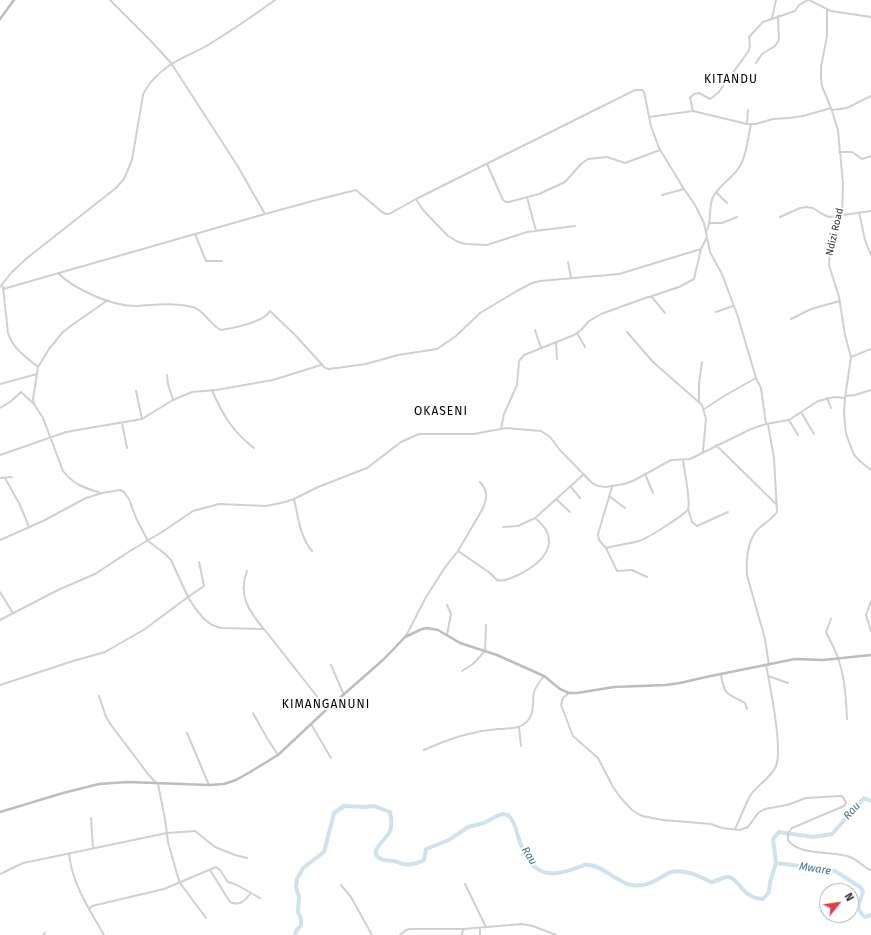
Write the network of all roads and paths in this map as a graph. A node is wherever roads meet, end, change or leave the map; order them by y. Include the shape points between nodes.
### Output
1 (14, 0) edge
2 (110, 0) edge
3 (275, 0) edge
4 (776, 0) edge
5 (808, 0) edge
6 (827, 9) junction
7 (778, 16) junction
8 (871, 17) edge
9 (772, 18) junction
10 (0, 19) edge
11 (172, 63) junction
12 (756, 63) dead end
13 (871, 96) edge
14 (831, 109) junction
15 (748, 110) dead end
16 (693, 111) junction
17 (649, 116) junction
18 (747, 124) junction
19 (751, 124) junction
20 (660, 150) junction
21 (840, 152) junction
22 (871, 156) edge
23 (487, 164) junction
24 (684, 189) junction
25 (716, 192) junction
26 (662, 195) dead end
27 (528, 198) junction
28 (416, 199) junction
29 (727, 203) dead end
30 (871, 211) edge
31 (859, 212) junction
32 (265, 214) junction
33 (842, 214) junction
34 (737, 217) dead end
35 (780, 218) dead end
36 (710, 223) junction
37 (575, 226) dead end
38 (536, 231) junction
39 (706, 231) junction
40 (195, 234) junction
41 (707, 237) junction
42 (701, 249) junction
43 (871, 255) edge
44 (222, 261) dead end
45 (568, 262) dead end
46 (58, 273) junction
47 (572, 278) junction
48 (1, 286) edge
49 (3, 288) junction
50 (649, 296) junction
51 (108, 300) junction
52 (840, 301) junction
53 (733, 306) junction
54 (716, 312) dead end
55 (665, 313) dead end
56 (791, 319) dead end
57 (534, 330) dead end
58 (627, 332) dead end
59 (577, 334) junction
60 (556, 342) junction
61 (584, 347) dead end
62 (541, 348) junction
63 (871, 348) edge
64 (851, 357) junction
65 (557, 359) dead end
66 (702, 362) dead end
67 (322, 365) junction
68 (38, 367) junction
69 (37, 374) junction
70 (167, 375) dead end
71 (756, 378) junction
72 (0, 384) edge
73 (212, 390) junction
74 (871, 390) edge
75 (136, 391) dead end
76 (845, 397) junction
77 (827, 398) junction
78 (173, 400) junction
79 (699, 402) junction
80 (34, 404) junction
81 (0, 408) edge
82 (831, 408) dead end
83 (704, 409) junction
84 (801, 412) junction
85 (142, 419) junction
86 (789, 420) junction
87 (122, 423) junction
88 (767, 424) junction
89 (501, 429) junction
90 (798, 434) dead end
91 (814, 434) dead end
92 (50, 438) junction
93 (716, 445) junction
94 (127, 448) dead end
95 (254, 448) dead end
96 (703, 451) junction
97 (0, 455) edge
98 (683, 460) junction
99 (871, 470) edge
100 (584, 474) junction
101 (645, 474) junction
102 (12, 477) dead end
103 (0, 478) edge
104 (5, 478) junction
105 (480, 482) dead end
106 (571, 487) junction
107 (612, 487) junction
108 (102, 493) junction
109 (653, 493) dead end
110 (609, 496) junction
111 (580, 498) dead end
112 (294, 499) junction
113 (556, 499) junction
114 (778, 506) junction
115 (626, 508) dead end
116 (688, 509) junction
117 (570, 512) dead end
118 (728, 512) dead end
119 (535, 518) junction
120 (30, 527) junction
121 (503, 527) dead end
122 (0, 540) edge
123 (148, 541) junction
124 (606, 548) junction
125 (312, 551) dead end
126 (458, 551) junction
127 (199, 562) dead end
128 (247, 571) dead end
129 (647, 577) dead end
130 (0, 592) edge
131 (188, 597) junction
132 (871, 601) edge
133 (446, 605) dead end
134 (13, 613) junction
135 (831, 619) dead end
136 (0, 620) edge
137 (486, 625) dead end
138 (264, 629) junction
139 (871, 631) edge
140 (448, 635) junction
141 (405, 637) junction
142 (485, 651) junction
143 (871, 656) edge
144 (838, 658) junction
145 (331, 665) dead end
146 (768, 665) junction
147 (462, 671) dead end
148 (721, 674) junction
149 (544, 676) junction
150 (768, 676) junction
151 (788, 683) dead end
152 (0, 685) edge
153 (568, 693) junction
154 (344, 695) junction
155 (99, 696) dead end
156 (327, 709) junction
157 (747, 709) dead end
158 (253, 713) dead end
159 (847, 719) dead end
160 (311, 724) junction
161 (519, 727) junction
162 (187, 733) dead end
163 (521, 746) dead end
164 (424, 750) dead end
165 (278, 754) junction
166 (331, 758) dead end
167 (157, 784) junction
168 (209, 785) junction
169 (0, 812) edge
170 (91, 818) dead end
171 (735, 829) junction
172 (167, 833) junction
173 (93, 848) junction
174 (69, 853) junction
175 (247, 858) dead end
176 (210, 870) junction
177 (871, 870) edge
178 (0, 874) edge
179 (180, 883) junction
180 (465, 884) dead end
181 (341, 885) dead end
182 (250, 894) junction
183 (260, 898) dead end
184 (89, 909) junction
185 (206, 918) dead end
186 (486, 927) junction
187 (480, 928) junction
188 (463, 929) junction
189 (104, 935) edge
190 (372, 935) edge
191 (400, 935) edge
192 (462, 935) edge
193 (480, 935) edge
194 (556, 935) edge

1 - 10 street
2 - 11 street
3 - 11 street via 213,41
4 - 9 street
5 - 6 street
5 - 7 street via 795,10
6 - 8 street
6 - 14 street, Ndizi Road via 827,36 821,78
7 - 9 street
7 - 12 street via 779,40 775,46 762,54
9 - 16 street via 763,22 749,35 748,52 718,93 710,99 699,93 692,96 690,100
11 - 32 street
11 - 48 street via 164,68 144,92 132,160 124,179 27,258
13 - 14 street via 847,108
14 - 19 street
14 - 21 street, Ndizi Road via 838,130
15 - 18 street
16 - 17 street
16 - 18 street
17 - 20 street
17 - 23 street via 644,92 641,89 635,90
18 - 19 street
19 - 25 street via 740,166
20 - 24 street
20 - 27 street via 624,163 607,157 588,159 566,182
21 - 22 street via 852,152 862,159
21 - 33 street, Ndizi Road
23 - 27 street via 506,202
23 - 28 street
24 - 26 street
24 - 39 street via 701,215
25 - 29 street
25 - 36 street via 709,211
27 - 38 street
28 - 32 street via 386,214 356,190
28 - 38 street via 448,236 458,242 487,245
30 - 31 street
31 - 33 street
31 - 43 street via 864,240
32 - 40 street
33 - 35 street via 826,216 806,207
33 - 52 street, Ndizi Road via 830,248 829,261
34 - 36 street via 722,223
36 - 39 street
37 - 38 street
39 - 41 street
40 - 44 street via 206,261
40 - 46 street
41 - 42 street
41 - 53 street via 710,252 722,274
42 - 47 street via 619,274
42 - 50 street via 694,278 679,287
45 - 47 street
46 - 49 street
46 - 51 street via 81,290
47 - 67 street via 540,281 524,287 480,313 456,336 437,349 339,368 327,369
48 - 49 street
49 - 68 street via 10,340
50 - 55 street
50 - 59 street via 597,316
51 - 67 street via 129,305 166,304 194,307 221,330 260,320 270,311
51 - 68 street via 63,332
52 - 56 street via 811,309
52 - 64 street, Ndizi Road
53 - 54 street
53 - 71 street
57 - 62 street
58 - 79 street via 653,362
59 - 60 street
59 - 61 street
60 - 62 street
60 - 65 street
62 - 89 street via 519,361 517,385 504,414
63 - 64 street
64 - 76 street, Ndizi Road
66 - 79 street via 698,384
67 - 73 street via 273,380
68 - 69 street
69 - 72 street
69 - 80 street via 33,393
70 - 78 street
71 - 83 street
71 - 88 street via 761,388
73 - 78 street via 197,391
73 - 95 street via 230,424
74 - 76 street
75 - 85 street
76 - 77 street
76 - 99 street, Ndizi Road via 845,426 850,445 854,455
77 - 82 street
77 - 84 street
78 - 85 street
79 - 83 street
80 - 81 street via 21,392
80 - 92 street via 43,418
83 - 96 street via 706,419
84 - 86 street
84 - 91 street
85 - 87 street
86 - 88 street
86 - 90 street
87 - 92 street via 77,430
87 - 94 street
88 - 93 street
88 - 114 street via 774,458
89 - 100 street via 541,431
89 - 112 street via 468,434 419,434 401,442 367,468
92 - 97 street
92 - 108 street via 63,471 69,478 82,487
93 - 96 street
93 - 114 street
96 - 98 street
98 - 101 street via 670,460
98 - 116 street
100 - 106 street
100 - 107 street via 596,485
101 - 107 street via 633,481
101 - 109 street
102 - 104 street
103 - 104 street
104 - 120 street
105 - 126 street via 486,489 485,504
106 - 111 street
106 - 113 street
107 - 110 street
108 - 120 street via 80,501
108 - 123 street via 120,490 124,492
110 - 115 street
110 - 124 street via 598,534 599,540
112 - 123 street via 266,506 226,503 197,509
112 - 125 street via 305,542
113 - 117 street
113 - 119 street
114 - 146 street via 776,514 753,535 747,565 747,575 765,639
116 - 118 street via 692,522 697,526
116 - 124 street via 643,539
119 - 121 street via 518,526
119 - 126 street via 548,533 550,546 538,563 515,576 499,581
120 - 122 street
123 - 131 street via 171,560
123 - 134 street via 95,574
124 - 129 street via 618,571 632,570
126 - 141 street via 426,597
127 - 131 street via 204,586
128 - 138 street via 243,585 246,601
130 - 134 street
131 - 138 street via 199,613 212,625 230,629
131 - 152 street via 145,629 105,652
132 - 139 street via 866,615
133 - 140 street via 451,614
134 - 136 street
135 - 144 street via 826,632
137 - 142 street
138 - 156 street
140 - 141 street via 427,628
140 - 142 street via 460,643
141 - 154 street via 384,660
142 - 147 street
142 - 149 street
143 - 144 street
144 - 146 street via 795,659
144 - 159 street via 846,688
145 - 154 street
146 - 148 street
146 - 150 street
148 - 153 street via 666,685 614,687
148 - 157 street via 727,694 745,703
149 - 153 street
149 - 161 street via 534,692 531,716
150 - 151 street
150 - 171 street via 778,759 769,777 750,794
153 - 171 street via 563,698 562,705 573,736 598,758 613,787 632,810 650,818
154 - 156 street
155 - 167 street via 106,717 116,734
156 - 160 street
158 - 165 street
160 - 165 street
160 - 166 street
161 - 163 street
161 - 164 street via 475,732
162 - 168 street
165 - 168 street via 236,780
167 - 168 street
167 - 169 street via 127,782 94,785
167 - 172 street
170 - 173 street
171 - 177 street via 747,828 758,813 765,809 806,798 841,796 846,801 844,806 792,828 788,833 788,840 809,851 850,857
172 - 173 street
172 - 175 street via 195,831 215,847
172 - 179 street
173 - 174 street
174 - 178 street via 23,863
174 - 184 street via 76,883
176 - 179 street
176 - 182 street via 218,868 228,882
176 - 182 street via 230,902 242,903
179 - 184 street via 92,906
179 - 185 street
180 - 186 street
181 - 190 street via 351,897
182 - 183 street
184 - 189 street
186 - 187 street
186 - 194 street via 527,924
187 - 188 street
187 - 193 street
188 - 191 street via 410,929
188 - 192 street

